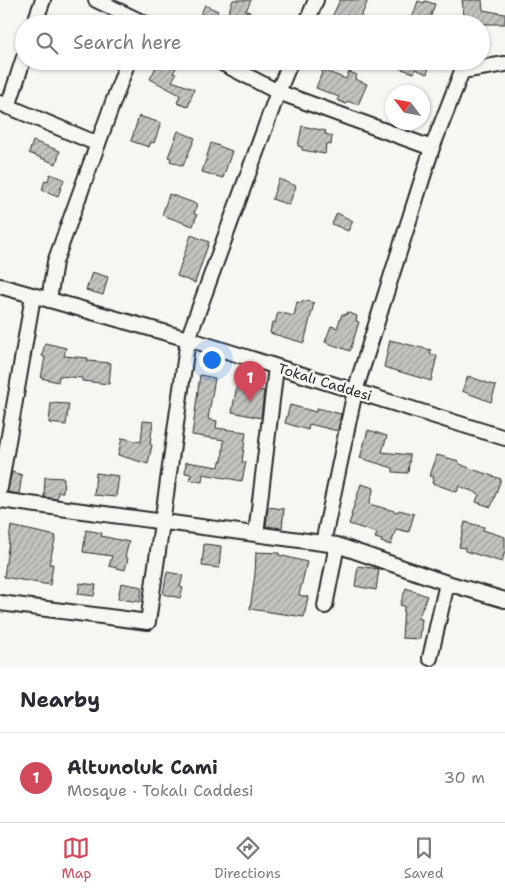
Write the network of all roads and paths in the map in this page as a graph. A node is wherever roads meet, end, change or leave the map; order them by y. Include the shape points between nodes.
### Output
1 (43, 0) edge
2 (96, 0) edge
3 (316, 0) edge
4 (37, 15) edge
5 (127, 15) edge
6 (310, 15) edge
7 (505, 64) edge
8 (490, 66) edge
9 (19, 70) edge
10 (125, 70) edge
11 (235, 70) edge
12 (287, 70) edge
13 (468, 70) edge
14 (278, 92) junction
15 (4, 105) edge
16 (98, 144) junction
17 (432, 148) junction
18 (0, 286) edge
19 (33, 296) junction
20 (49, 300) junction
21 (188, 339) junction
22 (276, 366) junction
23 (355, 391) junction
24 (505, 438) edge
25 (0, 488) edge
26 (0, 500) edge
27 (162, 522) junction
28 (256, 534) junction
29 (330, 544) junction
30 (446, 583) junction
31 (505, 600) edge
32 (0, 602) edge
33 (325, 606) dead end
34 (430, 658) dead end

1 - 4 street
2 - 5 street
3 - 6 street
7 - 8 street
9 - 15 street
10 - 16 street
11 - 14 street
12 - 14 street
13 - 17 street via 462,71
14 - 17 street
14 - 21 street
15 - 16 street
16 - 20 street via 55,262
17 - 23 street
18 - 19 street, Tokalı Caddesi
19 - 20 street, Tokalı Caddesi
19 - 25 street
20 - 21 street, Tokalı Caddesi
21 - 22 street, Tokalı Caddesi
21 - 27 street
22 - 23 street, Tokalı Caddesi
22 - 28 street
23 - 24 street, Tokalı Caddesi
23 - 29 street
26 - 27 street
27 - 28 street
27 - 32 street via 148,622
28 - 29 street
29 - 30 street
29 - 33 street
30 - 31 street
30 - 34 street

